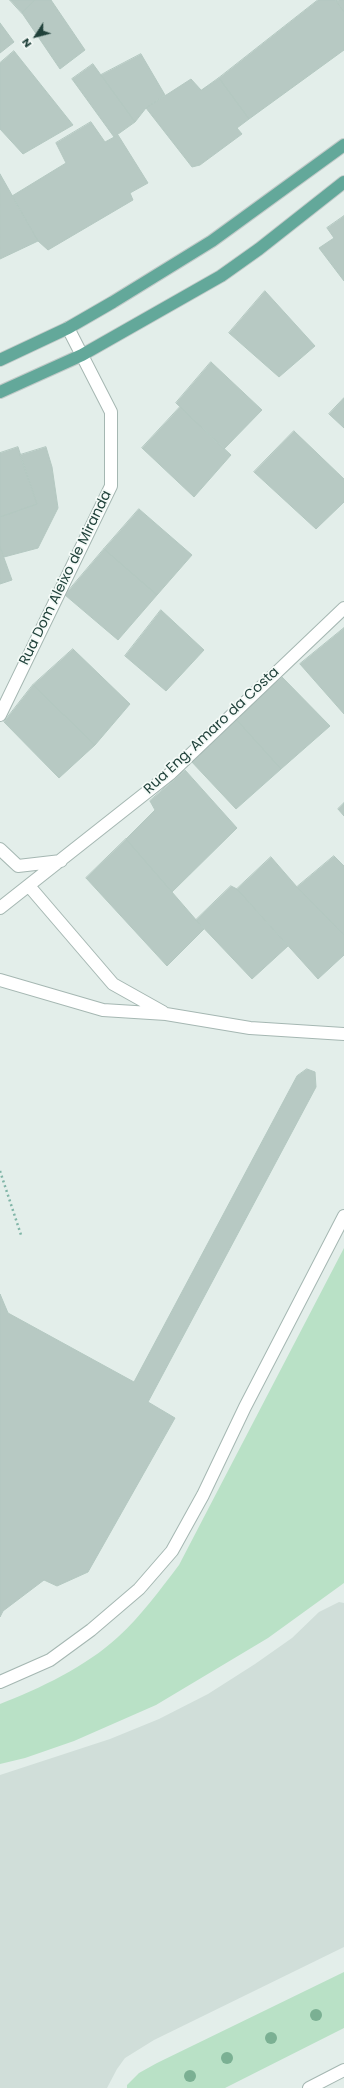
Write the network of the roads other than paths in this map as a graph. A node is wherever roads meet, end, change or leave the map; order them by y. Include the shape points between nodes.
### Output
1 (344, 145) edge
2 (344, 182) edge
3 (68, 328) junction
4 (82, 355) junction
5 (0, 360) edge
6 (0, 392) edge
7 (344, 608) edge
8 (0, 714) edge
9 (0, 849) edge
10 (61, 861) junction
11 (29, 886) junction
12 (0, 908) edge
13 (0, 980) edge
14 (166, 1014) junction
15 (344, 1034) edge
16 (344, 1216) edge
17 (0, 1682) edge
18 (344, 2070) edge
19 (309, 2088) edge

1 - 3 main road via 212,241
2 - 4 main road via 260,249 221,276
3 - 4 street, Rua Dom Aleixo de Miranda
3 - 5 main road
4 - 6 main road
4 - 8 street, Rua Dom Aleixo de Miranda via 111,412 111,486
7 - 10 street, Rua Eng. Amaro da Costa via 171,773
9 - 10 street via 18,866
10 - 11 street, Rua Eng. Amaro da Costa
11 - 12 street, Rua Eng. Amaro da Costa
11 - 14 street via 113,984
13 - 14 street via 103,1010
14 - 15 street via 250,1028
16 - 17 street via 172,1551 139,1589 90,1630 50,1660
18 - 19 street

